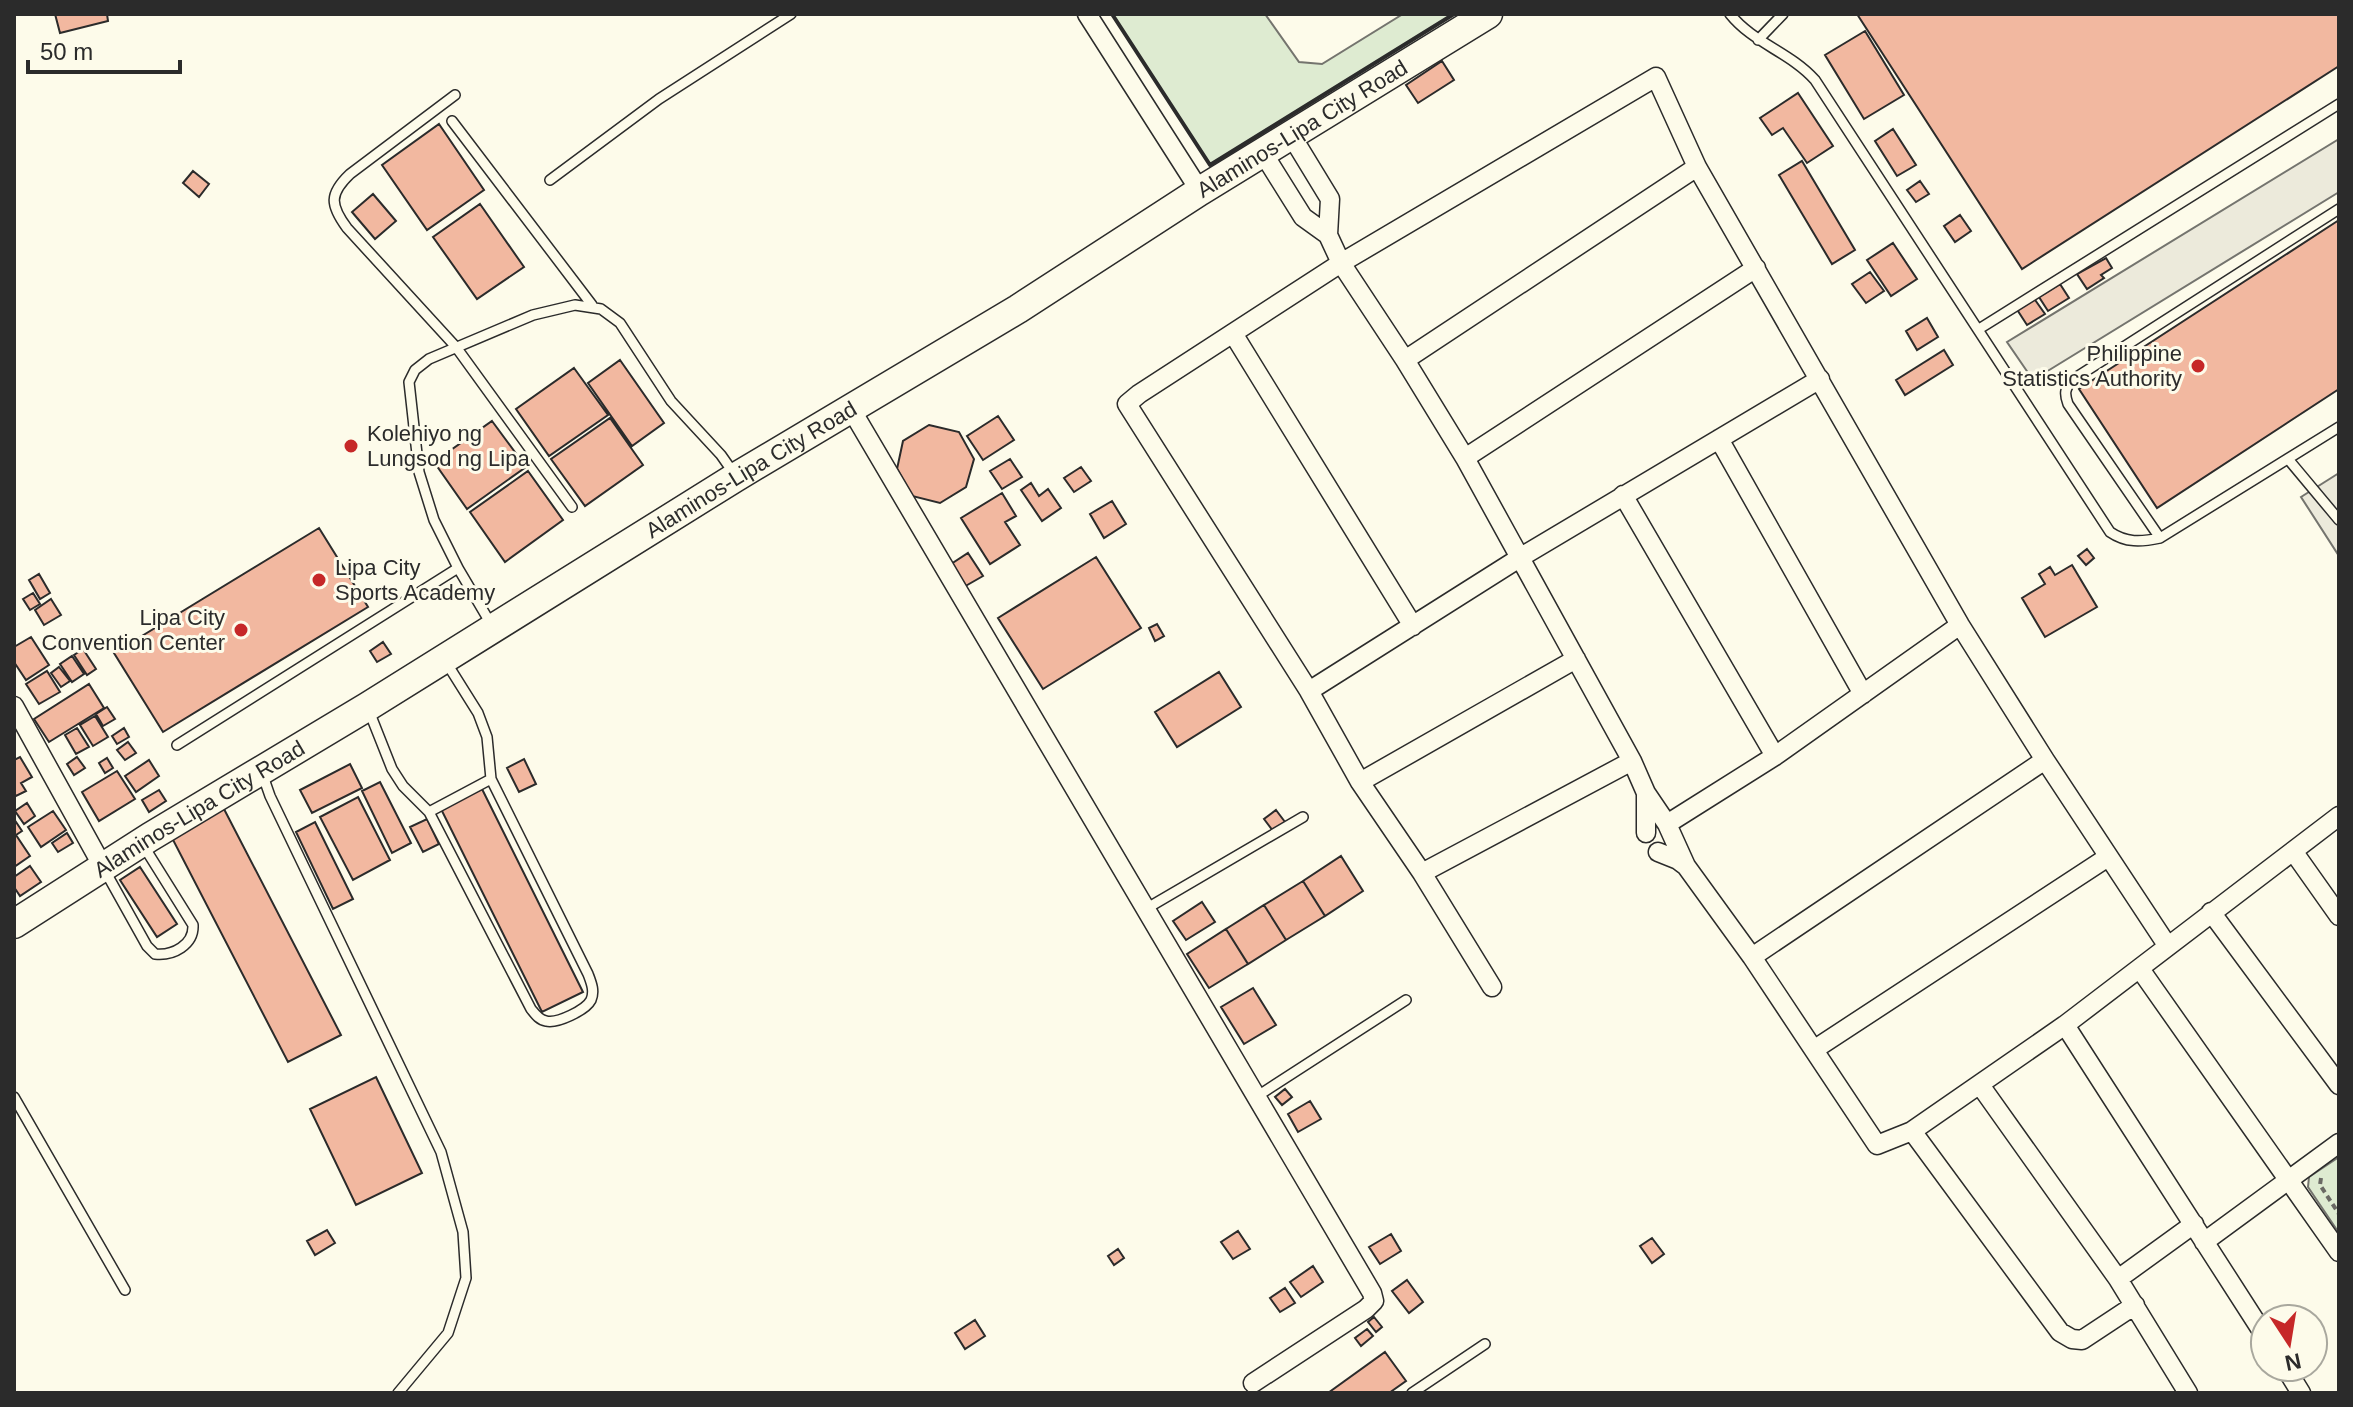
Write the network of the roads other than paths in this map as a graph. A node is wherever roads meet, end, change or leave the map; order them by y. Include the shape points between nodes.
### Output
1 (791, 14) edge
2 (1087, 14) edge
3 (1488, 14) edge
4 (1730, 14) edge
5 (1783, 14) edge
6 (1758, 40) junction
7 (455, 95) dead end
8 (2339, 104) edge
9 (452, 121) dead end
10 (1291, 135) junction
11 (1263, 153) junction
12 (1697, 167) junction
13 (550, 180) dead end
14 (1200, 191) junction
15 (2339, 209) edge
16 (1328, 235) junction
17 (1341, 263) junction
18 (1756, 268) junction
19 (592, 305) junction
20 (1979, 329) junction
21 (1234, 335) junction
22 (456, 347) junction
23 (1405, 360) junction
24 (1820, 379) junction
25 (851, 409) junction
26 (2339, 427) edge
27 (1719, 439) junction
28 (1465, 458) junction
29 (2288, 459) junction
30 (736, 477) junction
31 (1623, 495) junction
32 (572, 507) dead end
33 (2339, 520) edge
34 (2160, 538) junction
35 (1521, 557) junction
36 (458, 568) junction
37 (1960, 625) junction
38 (1413, 626) junction
39 (493, 629) junction
40 (445, 659) junction
41 (1576, 659) junction
42 (1309, 691) junction
43 (1863, 694) junction
44 (14, 706) edge
45 (367, 707) junction
46 (177, 745) dead end
47 (1775, 756) junction
48 (2045, 760) junction
49 (1632, 761) junction
50 (261, 770) junction
51 (491, 779) junction
52 (1360, 782) junction
53 (1646, 793) junction
54 (429, 812) junction
55 (2339, 816) edge
56 (1303, 817) dead end
57 (1667, 824) junction
58 (1646, 833) dead end
59 (142, 842) junction
60 (2293, 851) junction
61 (1658, 852) dead end
62 (2108, 857) junction
63 (1686, 866) junction
64 (103, 867) junction
65 (1422, 873) junction
66 (1144, 910) junction
67 (2211, 912) junction
68 (2339, 916) edge
69 (14, 924) edge
70 (2167, 945) junction
71 (1752, 957) junction
72 (2140, 969) junction
73 (1492, 987) dead end
74 (1406, 1000) dead end
75 (2065, 1025) junction
76 (1815, 1049) junction
77 (1980, 1085) junction
78 (2339, 1085) edge
79 (14, 1097) edge
80 (1256, 1097) junction
81 (1912, 1131) junction
82 (2339, 1143) edge
83 (2289, 1182) junction
84 (2194, 1224) junction
85 (2204, 1242) junction
86 (2339, 1252) edge
87 (2118, 1279) junction
88 (125, 1290) dead end
89 (2135, 1305) junction
90 (2249, 1311) edge
91 (1485, 1344) dead end
92 (1253, 1383) dead end
93 (2178, 1389) edge
94 (398, 1393) edge
95 (1412, 1393) edge

1 - 13 lane via 659,99
2 - 14 street
3 - 10 main road, Alaminos-Lipa City Road
4 - 6 lane
5 - 6 lane
6 - 20 lane via 1801,64 1815,80
7 - 22 lane via 350,174 333,198 347,228
8 - 20 lane
9 - 19 lane
10 - 11 main road, Alaminos-Lipa City Road
10 - 16 street via 1330,199
11 - 14 main road, Alaminos-Lipa City Road
11 - 16 street via 1303,217
12 - 17 street via 1656,77
12 - 18 street
12 - 23 street
14 - 25 main road, Alaminos-Lipa City Road
15 - 34 lane via 2065,388 2068,404
16 - 17 street
17 - 21 street
17 - 23 street
18 - 24 street
18 - 28 street
19 - 22 lane via 533,315
19 - 30 lane via 620,323 671,401
20 - 34 lane via 2110,532 2134,542
21 - 38 street
21 - 42 street via 1127,404
22 - 32 lane
22 - 36 lane via 420,364 411,375 409,390 419,472 434,520
23 - 28 street
24 - 27 street
24 - 37 street
25 - 30 main road, Alaminos-Lipa City Road
25 - 66 street
26 - 29 lane
27 - 31 street
27 - 43 street
28 - 35 street
29 - 33 lane
29 - 34 lane
30 - 39 main road, Alaminos-Lipa City Road
31 - 35 street
31 - 47 street
35 - 38 street
35 - 41 street
36 - 39 lane
36 - 46 lane
37 - 43 street
37 - 48 street
38 - 42 street
39 - 40 main road, Alaminos-Lipa City Road
40 - 45 main road, Alaminos-Lipa City Road
40 - 51 lane via 478,713 487,737
41 - 49 street
41 - 52 street
42 - 52 street
43 - 47 street
44 - 64 street
45 - 50 main road, Alaminos-Lipa City Road
45 - 54 lane via 392,769
47 - 57 street
48 - 62 street
48 - 71 street
49 - 53 street
49 - 65 street
50 - 59 main road, Alaminos-Lipa City Road
50 - 94 lane via 441,1152 463,1232 466,1278 448,1333
51 - 54 lane
51 - 54 lane via 593,987 592,999 556,1022 531,1009
52 - 65 street
53 - 57 street
53 - 58 street
55 - 60 street
56 - 66 lane
57 - 63 street
59 - 64 main road, Alaminos-Lipa City Road
59 - 64 lane via 193,925 189,943 165,955 155,954
60 - 67 street
60 - 68 street
61 - 63 street
62 - 70 street
62 - 76 street
63 - 71 street
64 - 69 main road, Alaminos-Lipa City Road
65 - 73 street
66 - 80 street
67 - 70 street
67 - 78 street
70 - 72 street
71 - 76 street
72 - 75 street
72 - 83 street
74 - 80 lane
75 - 77 street
75 - 84 street
76 - 81 street via 1877,1145
77 - 81 street
77 - 87 street
79 - 88 lane
80 - 92 street via 1374,1301
81 - 89 street via 2060,1332 2082,1340
82 - 83 street
83 - 85 street
83 - 86 street
84 - 85 street
84 - 87 street
85 - 90 street
87 - 89 street
89 - 93 street
91 - 95 lane

